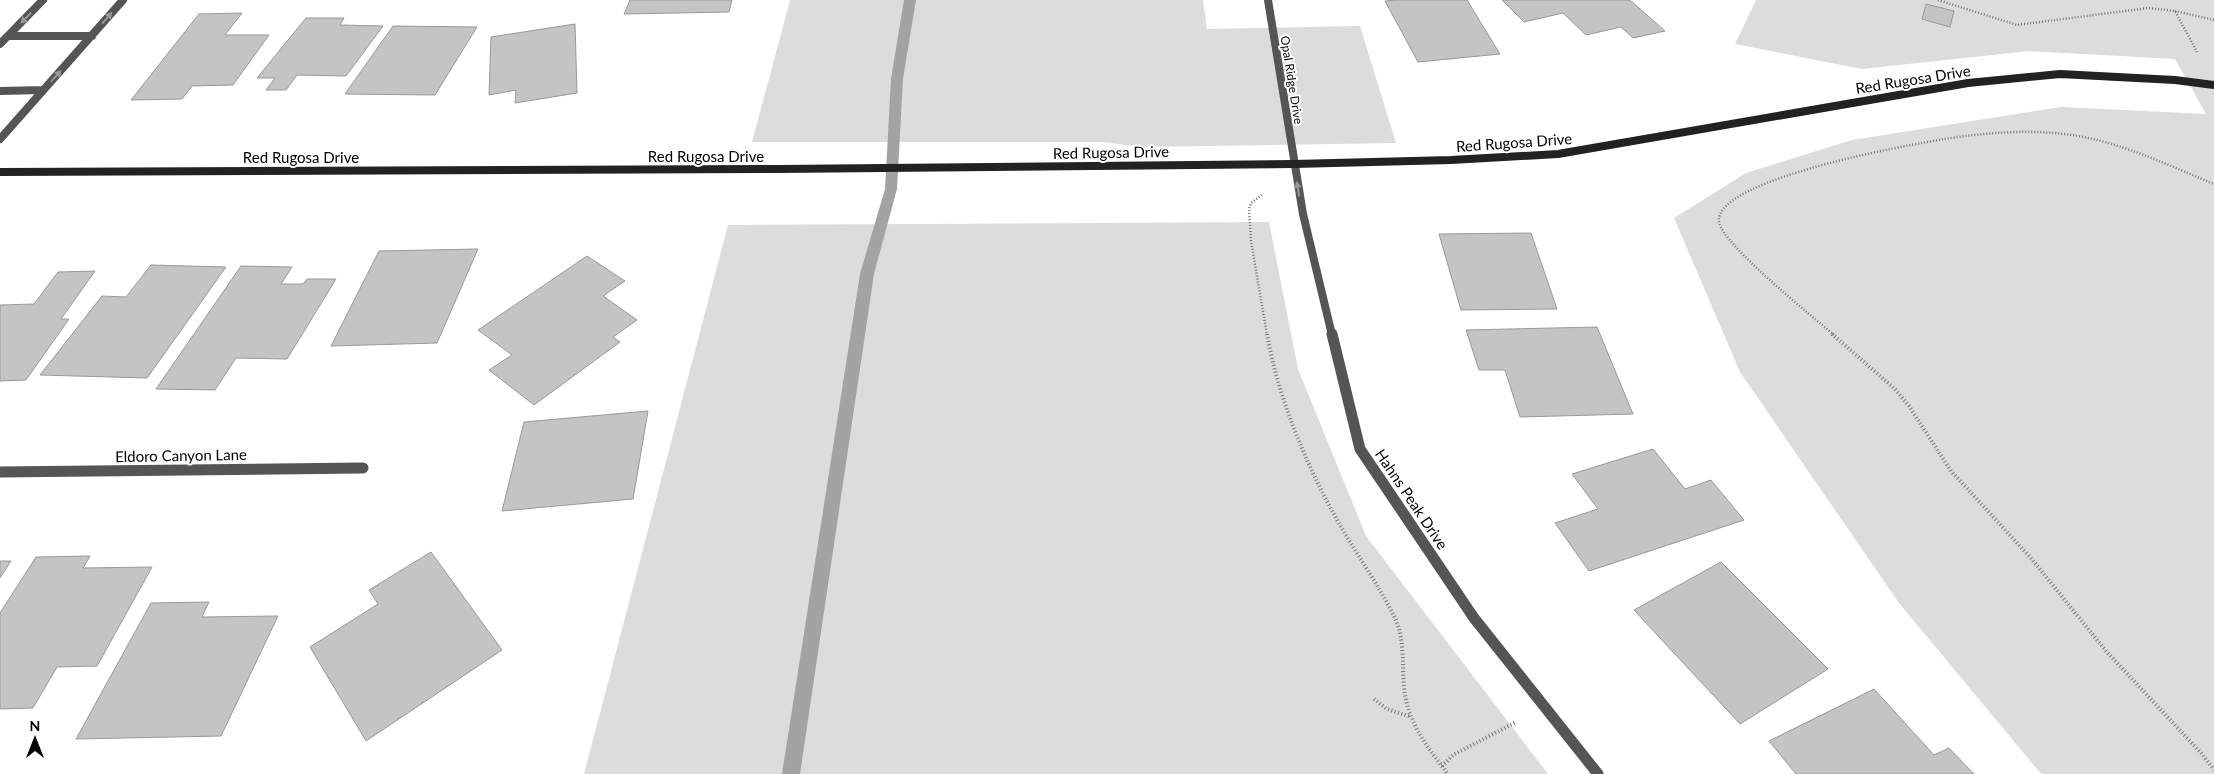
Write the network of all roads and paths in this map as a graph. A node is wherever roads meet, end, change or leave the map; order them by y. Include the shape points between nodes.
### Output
1 (43, 0) edge
2 (123, 0) edge
3 (1268, 0) edge
4 (1938, 0) edge
5 (2175, 11) junction
6 (2214, 20) edge
7 (8, 36) junction
8 (92, 36) junction
9 (0, 44) edge
10 (2198, 54) dead end
11 (2214, 85) edge
12 (43, 90) junction
13 (0, 91) edge
14 (0, 139) edge
15 (1294, 164) junction
16 (0, 172) edge
17 (2214, 184) edge
18 (1266, 192) dead end
19 (363, 468) dead end
20 (0, 472) edge
21 (1374, 699) dead end
22 (1411, 717) junction
23 (1520, 720) dead end
24 (1442, 766) junction
25 (2214, 770) edge
26 (1448, 774) edge
27 (1598, 774) edge

1 -> 7 street
8 -> 2 street
3 - 15 street, Opal Ridge Drive
4 - 5 path via 2017,25 2148,8
5 - 6 path
5 - 10 path
7 - 8 street
7 - 9 street
12 -> 8 street
11 - 15 street, Red Rugosa Drive via 2060,74 1968,84 1558,154
12 - 13 street
12 - 14 street
15 - 16 street, Red Rugosa Drive
27 -> 15 street, Hahns Peak Drive via 1474,618 1360,449 1303,214
17 - 25 path via 2100,139 2063,133 2002,134 1911,144 1789,175 1731,199 1723,206 1719,222 1732,244 1754,265 1895,389 1950,472 2030,557 2106,651
18 - 22 path via 1251,203 1249,219 1272,363 1291,423 1313,473 1348,541 1395,618 1402,649 1404,690
19 - 20 street, Eldoro Canyon Lane
21 - 22 path via 1387,709
22 - 24 path via 1422,740
23 - 24 path via 1453,755
24 - 26 path

